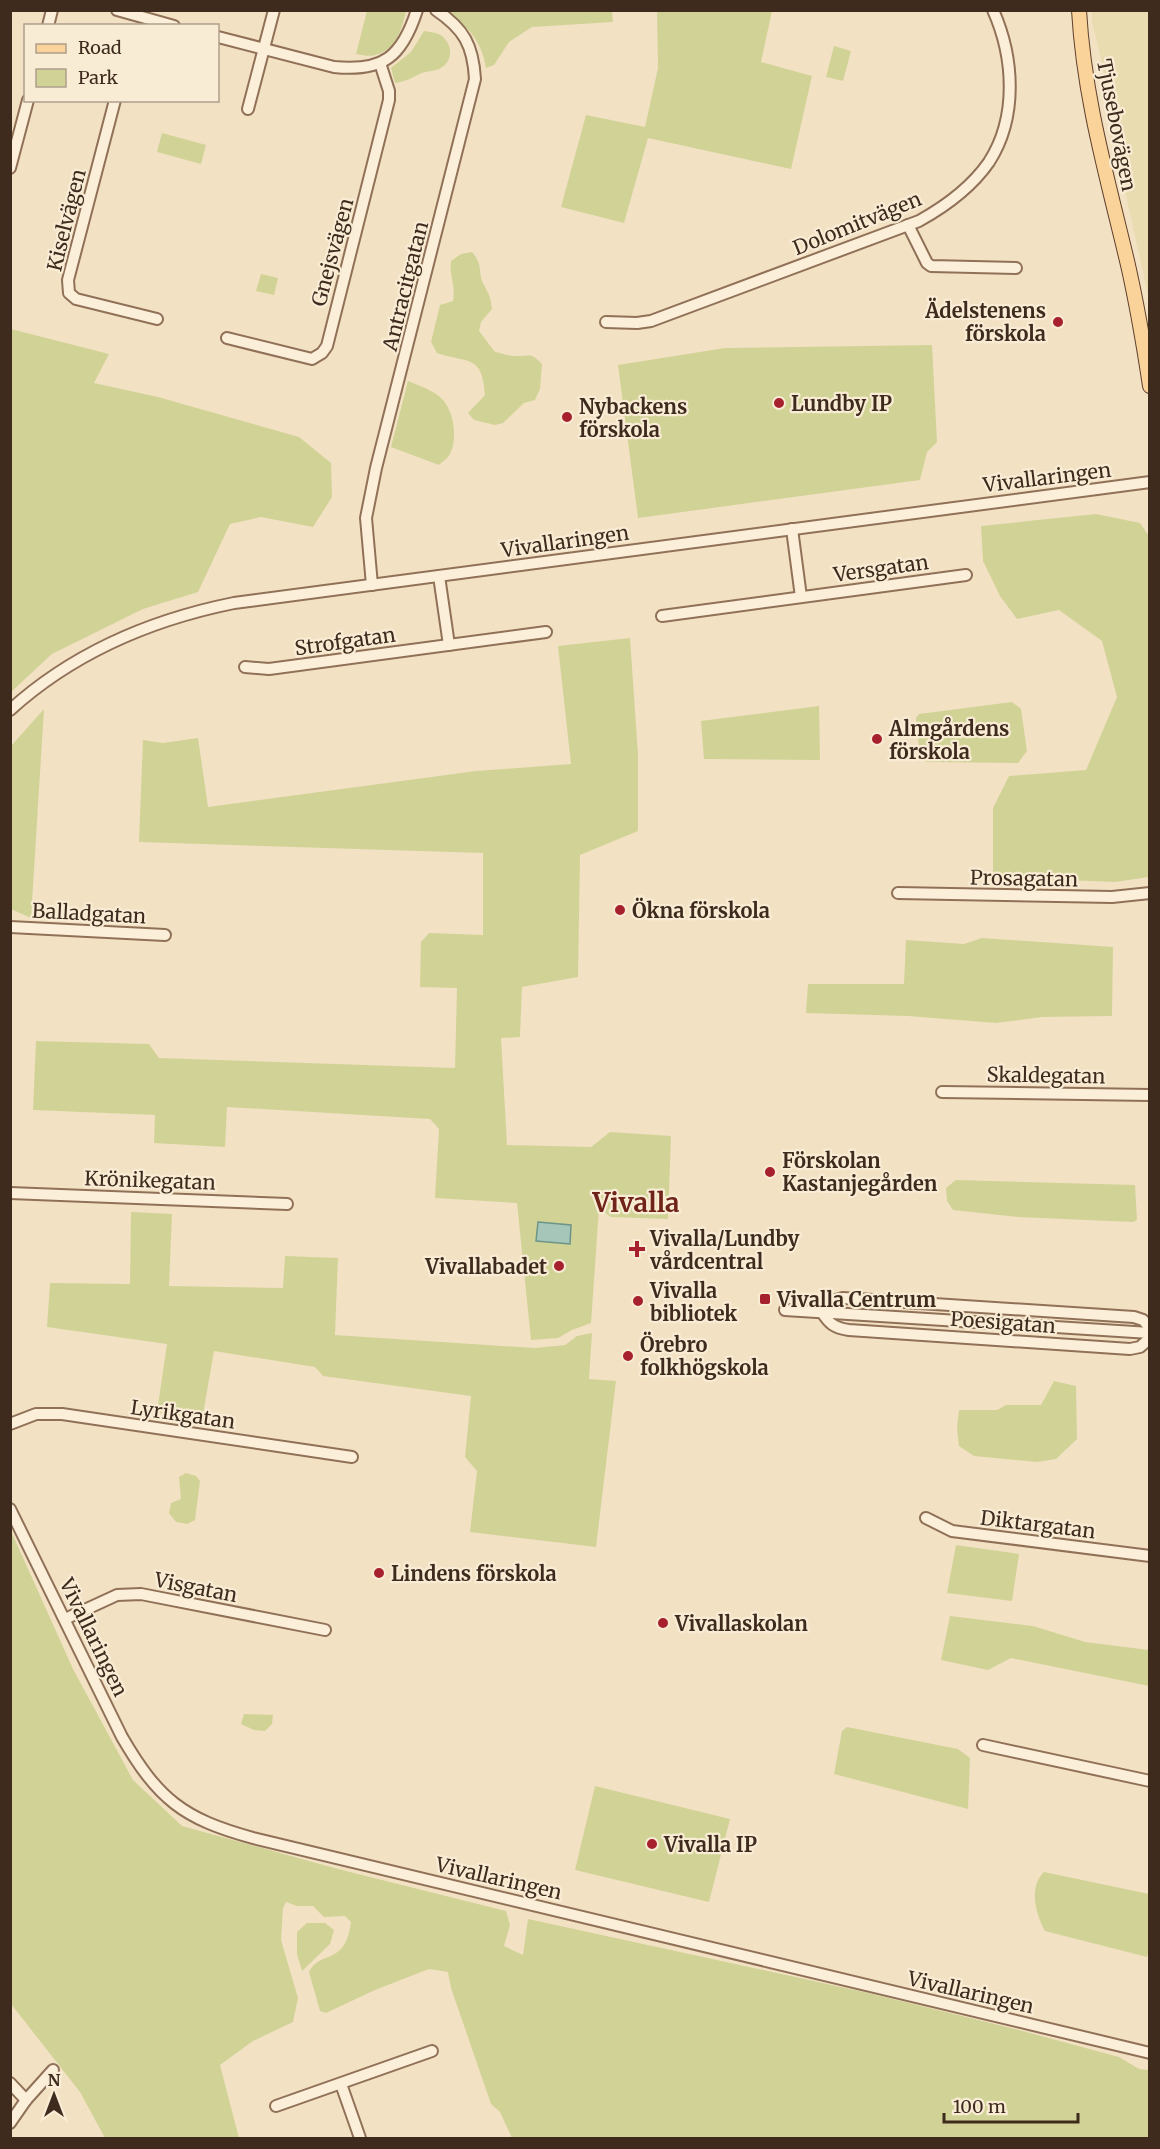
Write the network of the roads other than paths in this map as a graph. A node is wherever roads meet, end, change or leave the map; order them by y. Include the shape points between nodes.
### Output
1 (117, 10) edge
2 (274, 10) edge
3 (417, 10) edge
4 (435, 10) edge
5 (993, 10) edge
6 (1078, 10) edge
7 (136, 17) edge
8 (166, 24) edge
9 (219, 37) edge
10 (264, 49) junction
11 (380, 63) junction
12 (27, 102) edge
13 (114, 102) edge
14 (248, 109) dead end
15 (10, 168) edge
16 (908, 225) junction
17 (1016, 268) dead end
18 (157, 319) dead end
19 (606, 322) dead end
20 (227, 338) dead end
21 (1149, 386) edge
22 (1149, 482) edge
23 (792, 529) junction
24 (966, 575) dead end
25 (439, 576) junction
26 (372, 585) junction
27 (801, 597) junction
28 (662, 616) dead end
29 (546, 632) dead end
30 (449, 645) junction
31 (245, 667) dead end
32 (10, 710) edge
33 (898, 893) dead end
34 (1149, 893) edge
35 (10, 927) edge
36 (165, 935) dead end
37 (942, 1092) dead end
38 (1149, 1095) edge
39 (10, 1193) edge
40 (287, 1204) dead end
41 (785, 1310) dead end
42 (822, 1312) junction
43 (1149, 1328) edge
44 (1149, 1334) edge
45 (1149, 1338) edge
46 (10, 1424) edge
47 (352, 1457) dead end
48 (10, 1509) edge
49 (926, 1518) dead end
50 (1149, 1556) edge
51 (65, 1619) junction
52 (325, 1630) dead end
53 (983, 1746) dead end
54 (1149, 1781) edge
55 (432, 2051) dead end
56 (1149, 2054) edge
57 (53, 2070) dead end
58 (10, 2083) edge
59 (340, 2084) junction
60 (26, 2100) junction
61 (276, 2106) dead end
62 (10, 2123) edge
63 (360, 2139) edge

1 - 7 street
2 - 10 street
3 - 11 street via 405,42
4 - 26 street, Antracitgatan via 461,30 468,42 475,79 371,492 366,518
5 - 16 street, Dolomitvägen via 1004,42 1010,81 1005,124 996,148 989,162 952,201
6 - 21 main road, Tjusebovägen via 1092,111 1128,269
7 - 8 street
9 - 10 street
10 - 11 street via 334,67 359,68
10 - 14 street
11 - 20 street, Gnejsvägen via 390,100 327,346 312,359
12 - 15 street
13 - 18 street, Kiselvägen via 68,280 69,293 76,299
16 - 17 street via 931,266
16 - 19 street, Dolomitvägen via 651,321
22 - 23 street, Vivallaringen
23 - 25 street, Vivallaringen
23 - 27 street
24 - 27 street, Versgatan
25 - 26 street, Vivallaringen
25 - 30 street
26 - 32 street, Vivallaringen via 205,608 152,624 79,658
27 - 28 street, Versgatan
29 - 30 street, Strofgatan
30 - 31 street, Strofgatan via 269,669
33 - 34 street, Prosagatan via 1112,897
35 - 36 street, Balladgatan
37 - 38 street, Skaldegatan
39 - 40 street, Krönikegatan
41 - 42 street, Poesigatan
42 - 43 street, Poesigatan via 829,1302 843,1298 1134,1317
42 - 44 street, Poesigatan
42 - 45 street, Poesigatan via 836,1328 849,1330 1130,1349 1140,1347
46 - 47 street, Lyrikgatan via 36,1414 62,1414
48 - 51 street, Vivallaringen
49 - 50 street, Diktargatan via 952,1531
51 - 52 street, Visgatan via 117,1595 141,1594
51 - 56 street, Vivallaringen via 141,1769 166,1797 204,1822 231,1832
53 - 54 street
55 - 59 street
57 - 60 street
58 - 60 street
59 - 61 street
59 - 63 street
60 - 62 street

